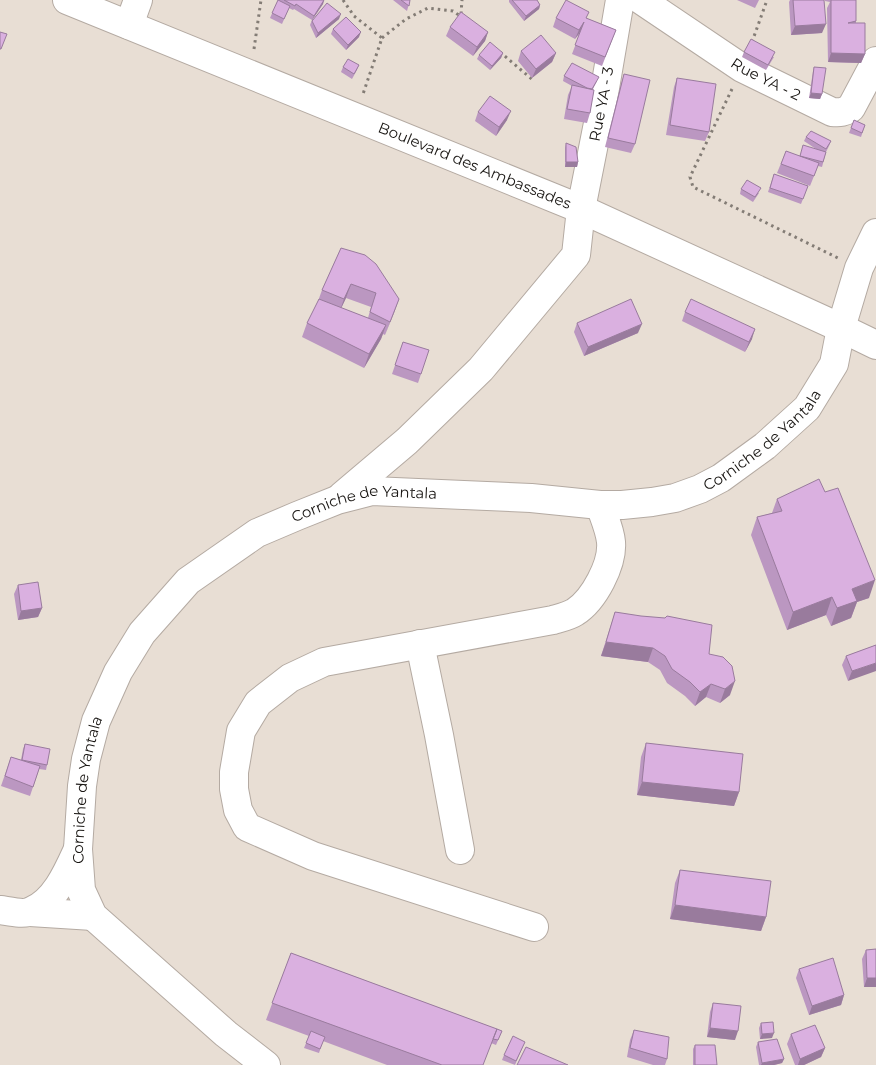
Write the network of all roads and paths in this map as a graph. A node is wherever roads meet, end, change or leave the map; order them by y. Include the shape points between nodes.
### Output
1 (68, 0) edge
2 (138, 0) edge
3 (261, 0) edge
4 (343, 0) edge
5 (462, 0) edge
6 (620, 0) edge
7 (641, 0) edge
8 (767, 0) edge
9 (129, 25) junction
10 (382, 38) junction
11 (498, 49) edge
12 (876, 61) edge
13 (742, 68) junction
14 (250, 75) junction
15 (534, 81) dead end
16 (356, 118) junction
17 (582, 209) junction
18 (876, 233) edge
19 (859, 268) junction
20 (842, 328) junction
21 (876, 345) edge
22 (337, 500) junction
23 (600, 505) junction
24 (420, 644) junction
25 (78, 849) junction
26 (460, 850) dead end
27 (0, 910) edge
28 (30, 912) junction
29 (93, 916) junction
30 (534, 926) dead end
31 (266, 1065) edge

1 - 9 street, Boulevard des Ambassades
2 - 9 street
3 - 14 path
4 - 10 path via 354,16
5 - 10 path via 461,17 453,11 428,8
6 - 17 street, Rue YA - 3
7 - 13 street, Rue YA - 2
8 - 13 path
9 - 14 street, Boulevard des Ambassades
10 - 16 path
11 - 15 path
12 - 13 street, Rue YA - 2 via 851,108 838,113
13 - 19 path via 690,177 694,187
14 - 16 street, Boulevard des Ambassades
16 - 17 street, Boulevard des Ambassades
17 - 20 street, Boulevard des Ambassades
17 - 22 street, Rue YA - 3 via 576,255 481,369 407,441
18 - 19 street, Corniche de Yantala
19 - 20 street, Corniche de Yantala
20 - 21 street, Boulevard des Ambassades
20 - 23 street, Corniche de Yantala via 834,364 807,408 765,446 720,478 675,498
22 - 23 street, Corniche de Yantala via 372,491 531,498
22 - 25 street, Corniche de Yantala via 257,533 188,581 142,633 118,672 96,721 82,786
23 - 24 street via 611,541 611,555 592,596 575,612 553,620
24 - 26 street
24 - 30 street via 324,662 290,678 258,703 241,731 236,752 234,789 238,810 248,828 313,856
25 - 28 street via 48,900
25 - 29 street, Corniche de Yantala via 81,890
27 - 28 street
28 - 29 street
29 - 31 street, Corniche de Yantala via 226,1034

